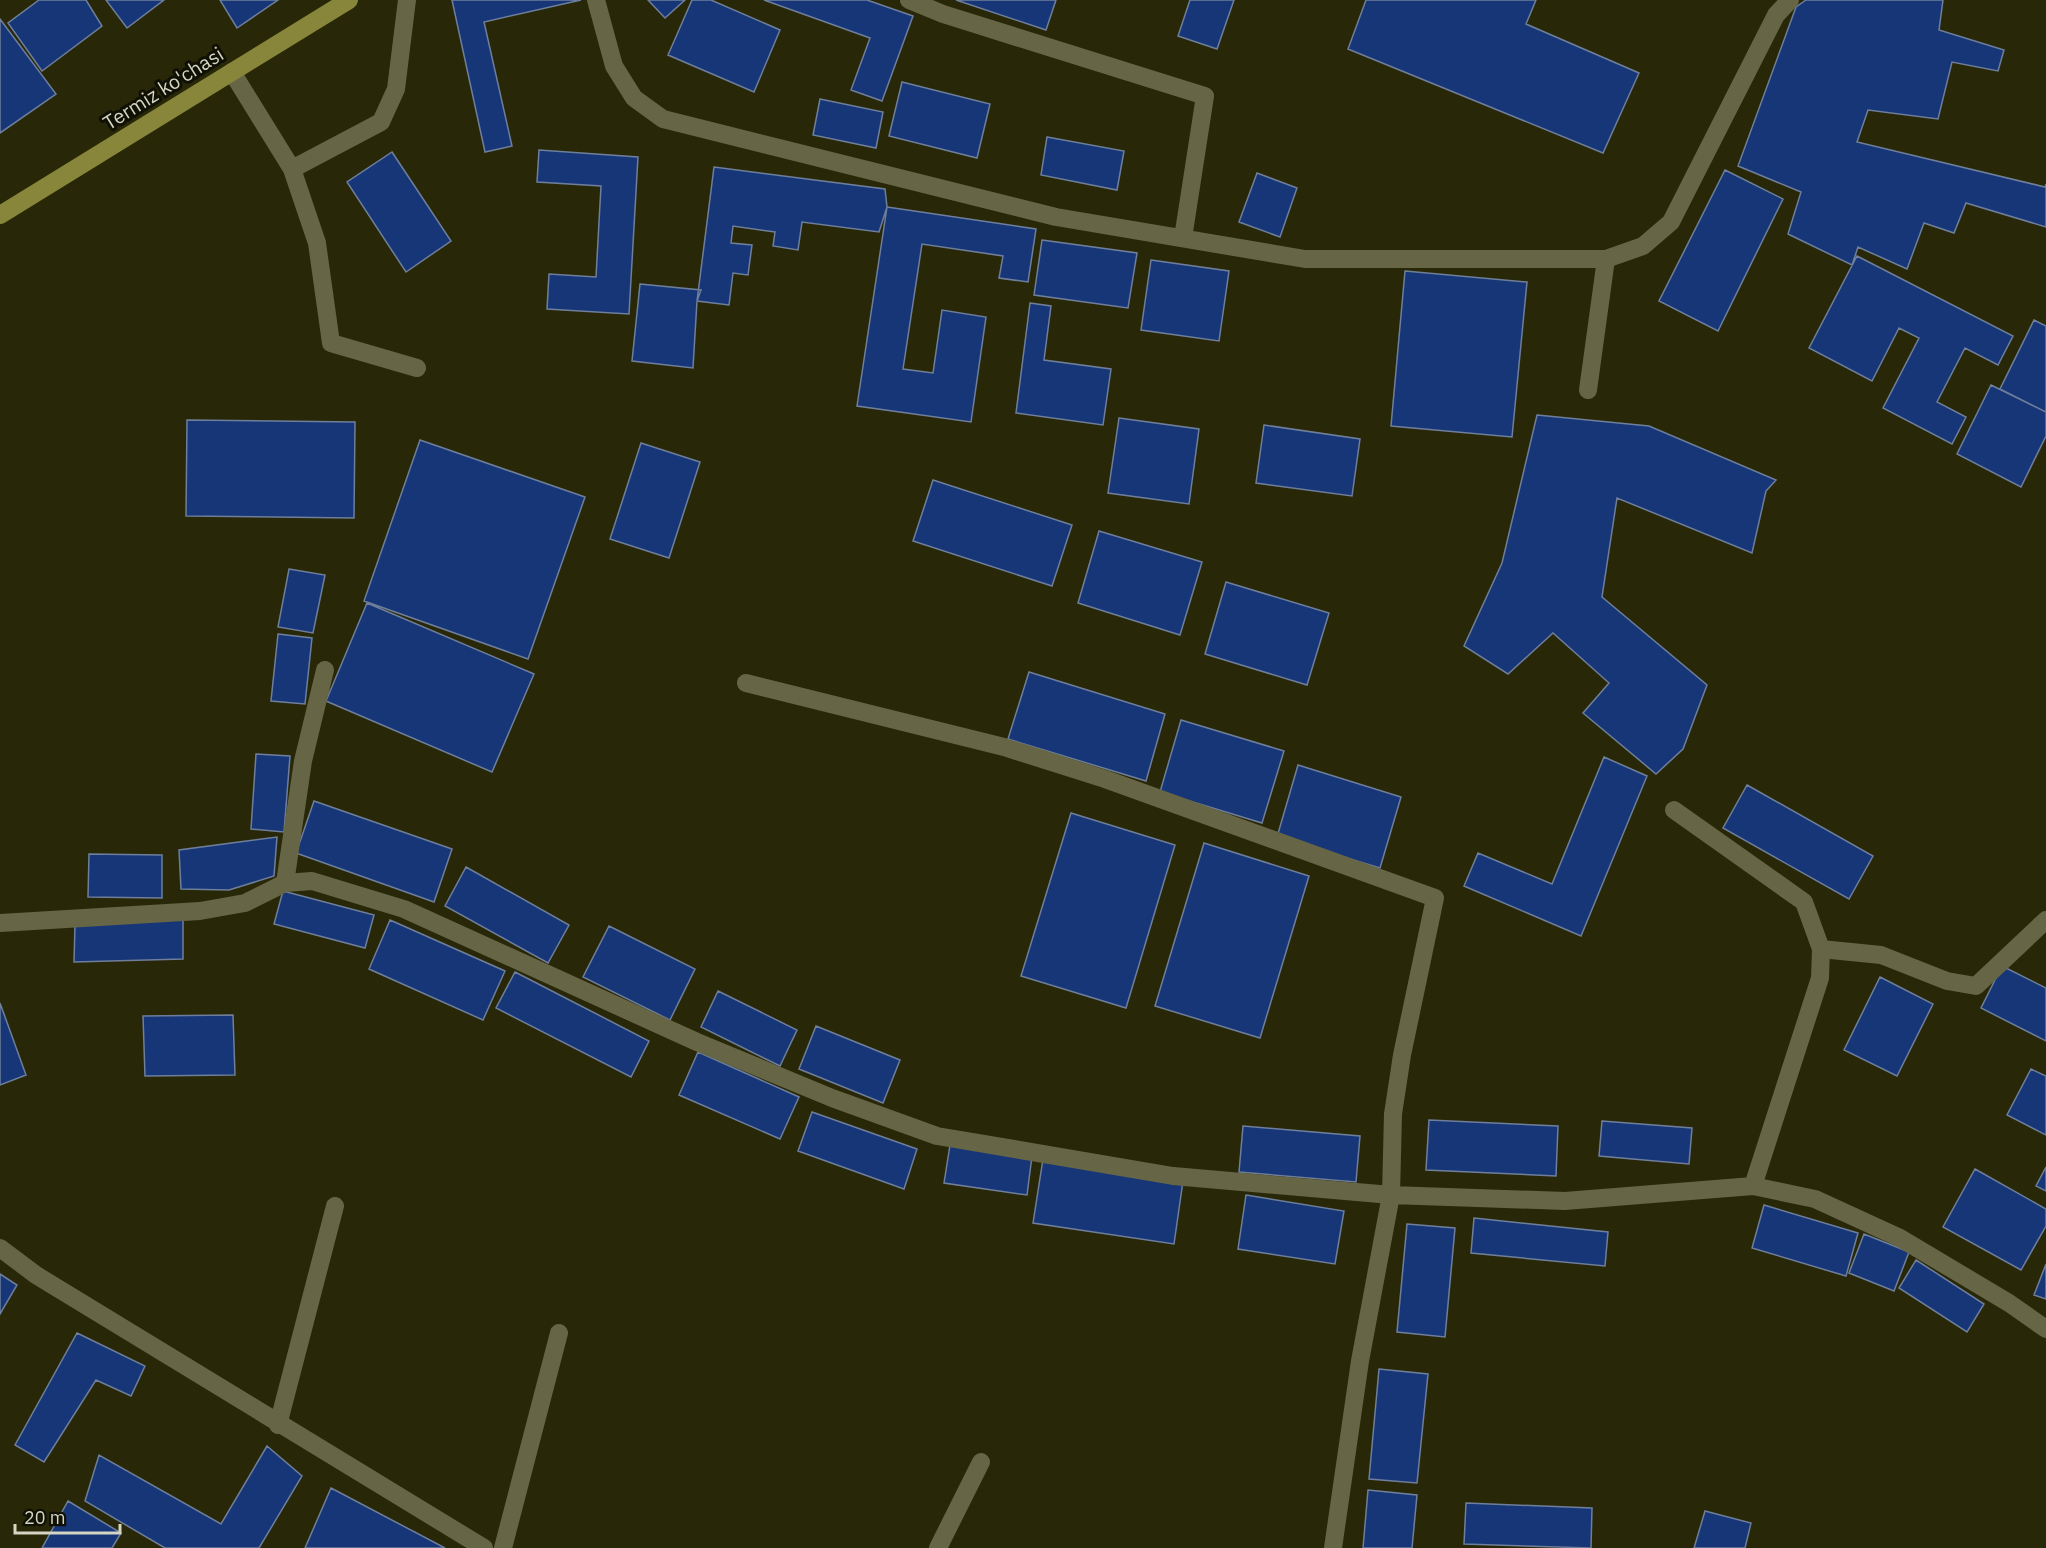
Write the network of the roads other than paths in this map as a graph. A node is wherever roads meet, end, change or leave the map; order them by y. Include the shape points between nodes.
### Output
1 (349, 0) edge
2 (407, 0) edge
3 (596, 0) edge
4 (909, 0) edge
5 (1790, 0) edge
6 (232, 72) junction
7 (292, 169) junction
8 (0, 215) edge
9 (1183, 238) junction
10 (1606, 259) junction
11 (417, 368) dead end
12 (1588, 390) dead end
13 (325, 670) dead end
14 (746, 683) dead end
15 (1674, 810) dead end
16 (285, 883) junction
17 (2046, 920) edge
18 (0, 923) edge
19 (1821, 949) junction
20 (1753, 1185) junction
21 (1391, 1195) junction
22 (335, 1206) dead end
23 (0, 1248) edge
24 (2046, 1329) edge
25 (559, 1333) dead end
26 (278, 1425) junction
27 (981, 1462) dead end
28 (484, 1548) edge
29 (503, 1548) edge
30 (938, 1548) edge
31 (1333, 1548) edge

1 - 6 main road, Termiz ko'chasi
2 - 7 street via 396,89 381,122
3 - 9 street via 614,66 634,98 663,119 1056,217
4 - 9 street via 1205,96
5 - 10 street via 1776,15 1671,222 1643,246
6 - 7 street
6 - 8 main road, Termiz ko'chasi
7 - 11 street via 318,243 331,343
9 - 10 street via 1305,260
10 - 12 street
13 - 16 street via 303,761
14 - 21 street via 1004,747 1105,779 1435,898 1393,1113
15 - 19 street via 1804,902
16 - 18 street via 244,903 200,910
16 - 21 street via 312,881 404,909 697,1042 937,1136 1173,1176
17 - 19 street via 1976,986 1947,981 1881,955
19 - 20 street via 1820,978
20 - 21 street via 1565,1201
20 - 24 street via 1815,1199 1900,1238
21 - 31 street via 1360,1361
22 - 26 street
23 - 26 street via 36,1275
25 - 29 street
26 - 28 street
27 - 30 street

